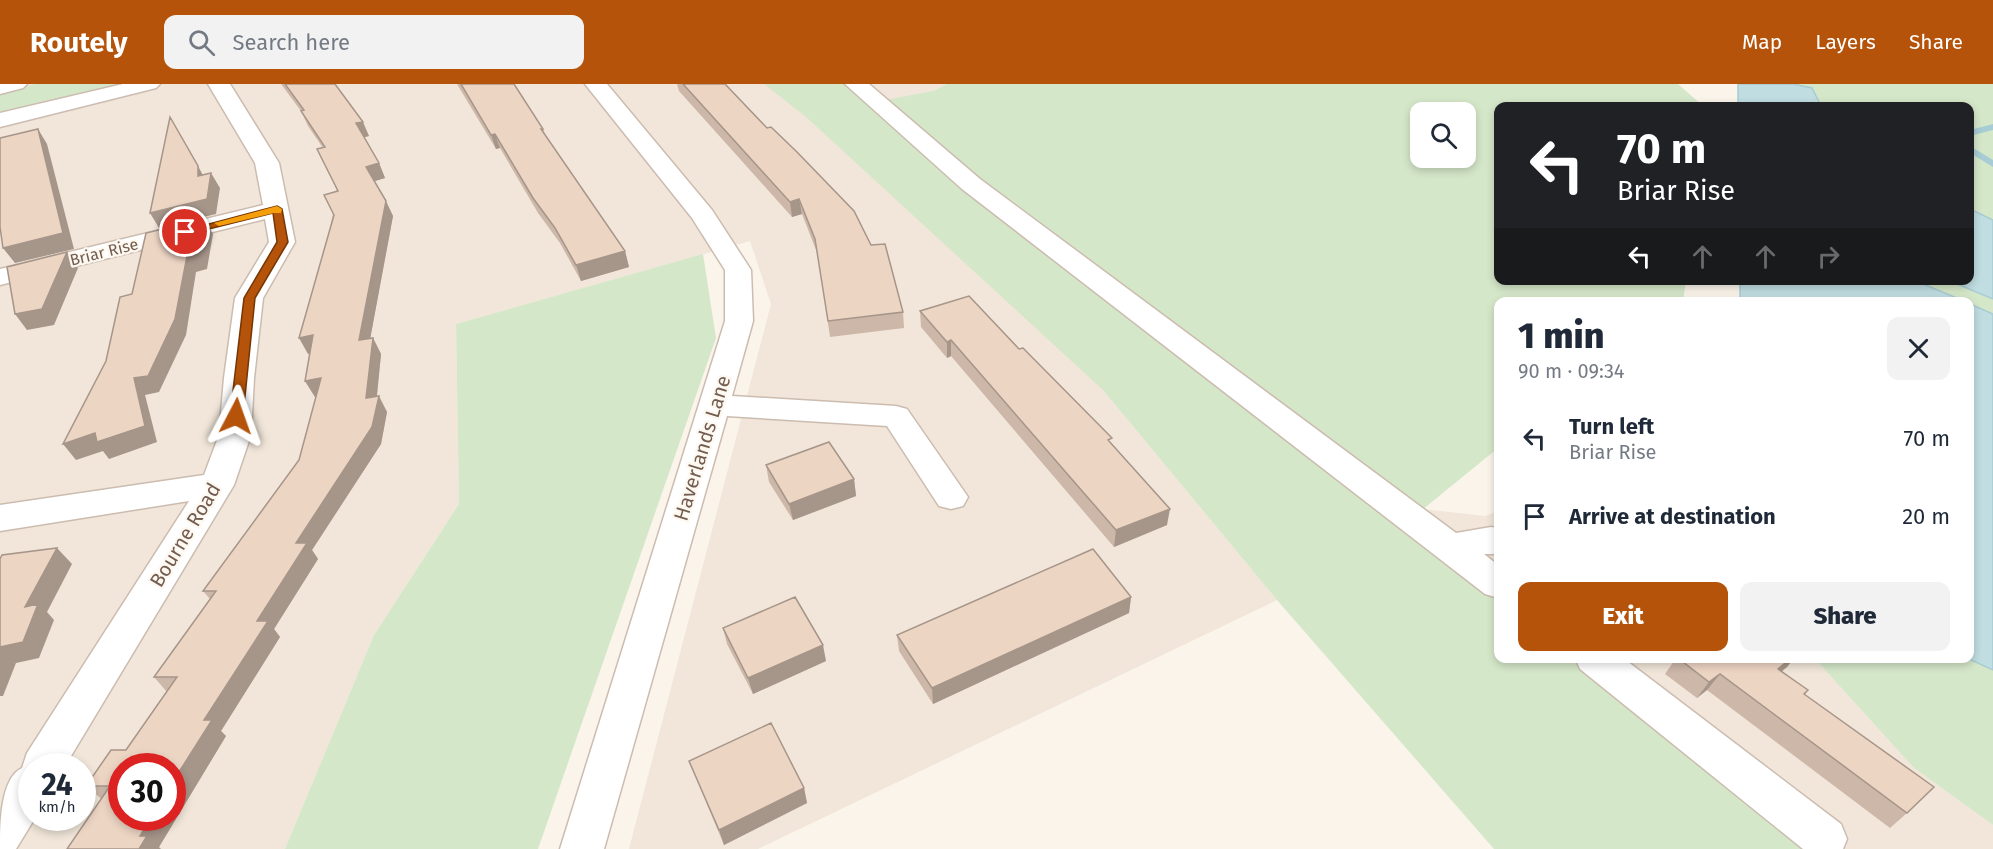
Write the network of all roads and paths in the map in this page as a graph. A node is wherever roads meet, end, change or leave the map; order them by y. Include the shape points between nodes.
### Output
1 (15, 84) edge
2 (149, 84) edge
3 (219, 84) edge
4 (596, 84) edge
5 (855, 84) edge
6 (0, 88) edge
7 (0, 120) edge
8 (277, 209) junction
9 (0, 277) edge
10 (716, 405) junction
11 (217, 485) junction
12 (951, 497) dead end
13 (0, 518) edge
14 (1494, 540) edge
15 (1450, 547) junction
16 (1494, 582) edge
17 (1600, 663) edge
18 (50, 753) edge
19 (18, 806) edge
20 (0, 835) edge
21 (1825, 839) dead end
22 (582, 849) edge

1 - 6 street
2 - 7 street
3 - 8 street, Bourne Road via 267,163
4 - 10 street, Haverlands Lane via 704,215 738,270 739,321
5 - 15 street via 971,184
8 - 9 street, Briar Rise
8 - 11 street, Bourne Road via 282,242 249,298 235,435
10 - 12 street via 897,416
10 - 22 street, Haverlands Lane
11 - 13 street
11 - 18 street, Bourne Road
14 - 15 street
15 - 16 street
17 - 21 street
19 - 20 street

